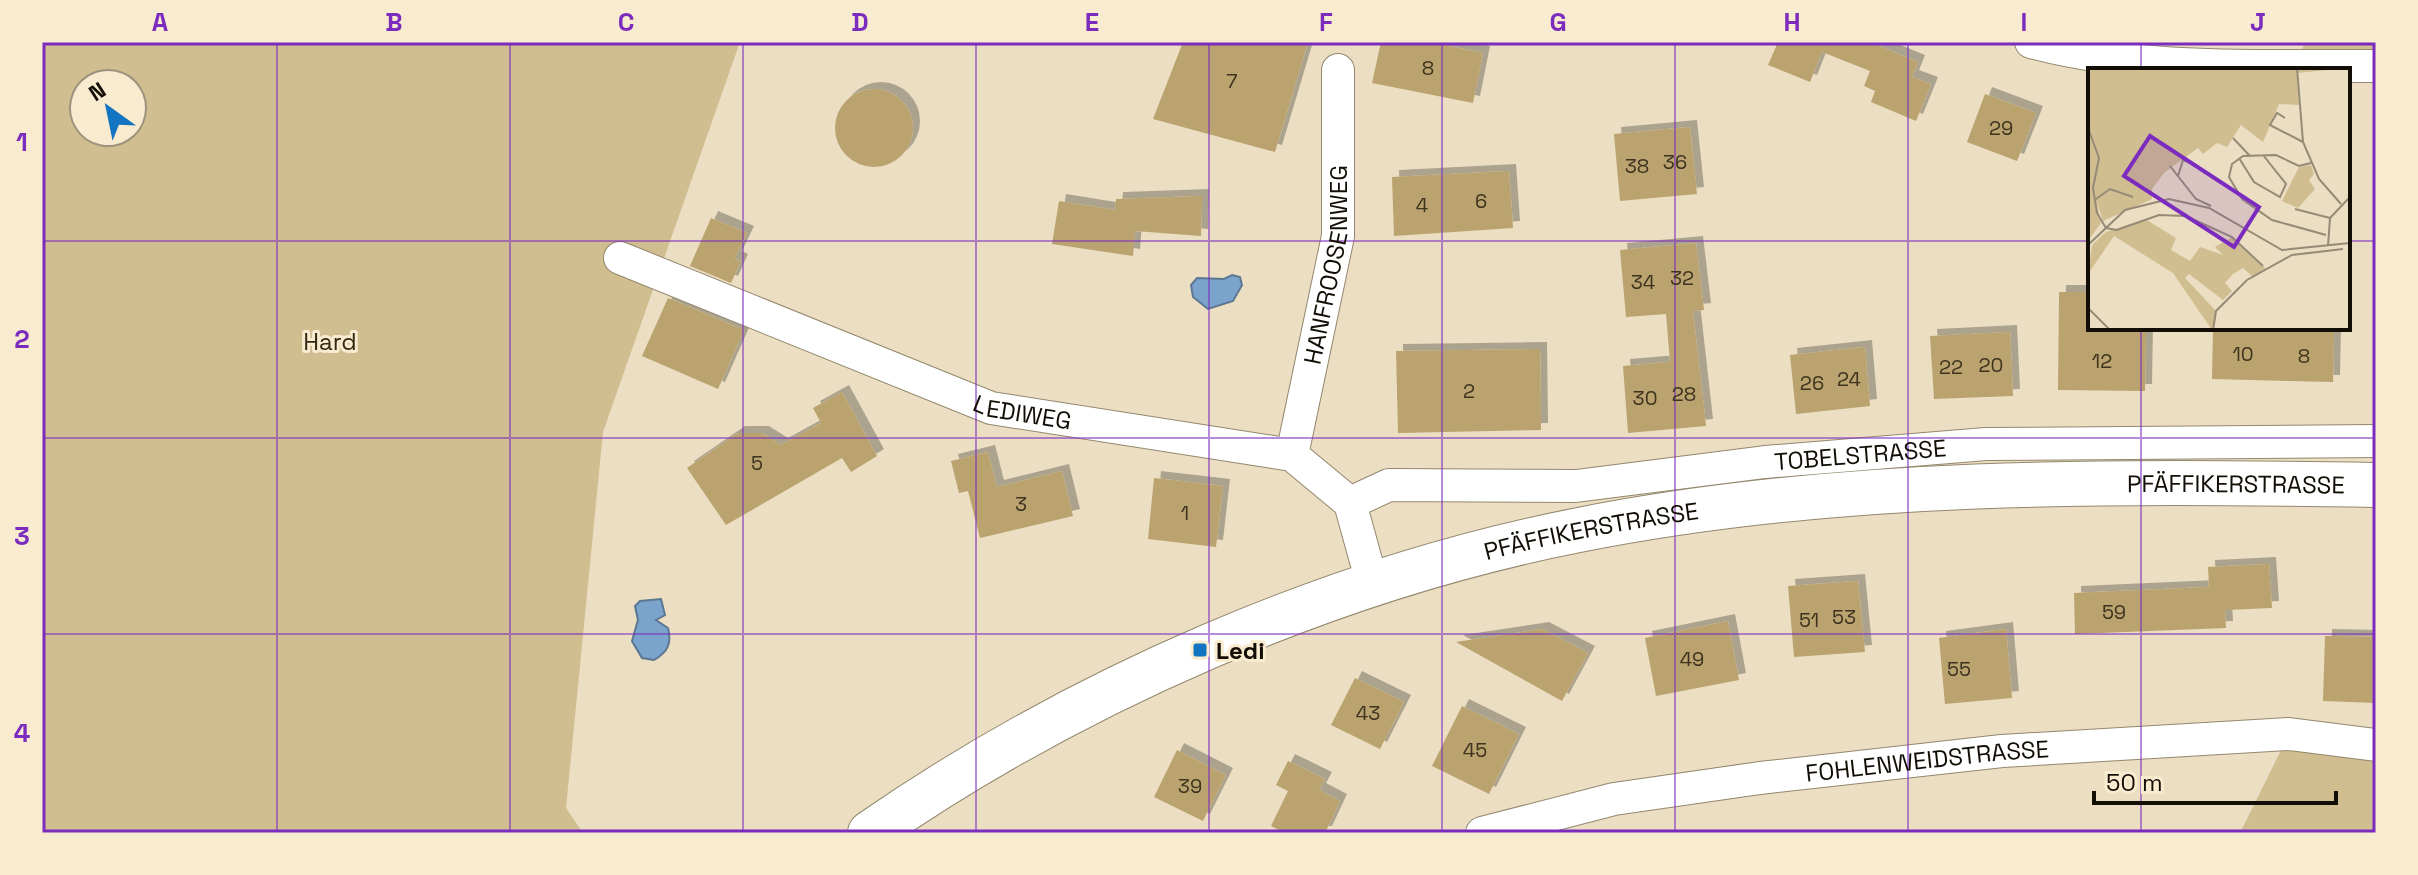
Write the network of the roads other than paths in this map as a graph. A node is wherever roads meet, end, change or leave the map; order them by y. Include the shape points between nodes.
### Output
1 (2031, 42) edge
2 (2376, 66) edge
3 (1338, 70) dead end
4 (620, 258) dead end
5 (2376, 441) edge
6 (1292, 455) junction
7 (2376, 485) edge
8 (1350, 503) junction
9 (1373, 586) junction
10 (2376, 745) edge
11 (870, 833) edge
12 (1482, 833) edge

1 - 2 street via 2129,61
3 - 6 street, HANFROOSENWEG via 1338,236
4 - 6 street, LEDIWEG via 991,408
5 - 8 street, TOBELSTRASSE via 2027,442 1900,449 1576,486 1389,485
6 - 8 street
7 - 9 main road, PFÄFFIKERSTRASSE via 2028,485 1784,499 1578,530 1463,557
8 - 9 street
9 - 11 main road, PFÄFFIKERSTRASSE via 1200,650 1084,705 944,782
10 - 12 street, FOHLENWEIDSTRASSE via 2289,734 2002,751 1640,795

